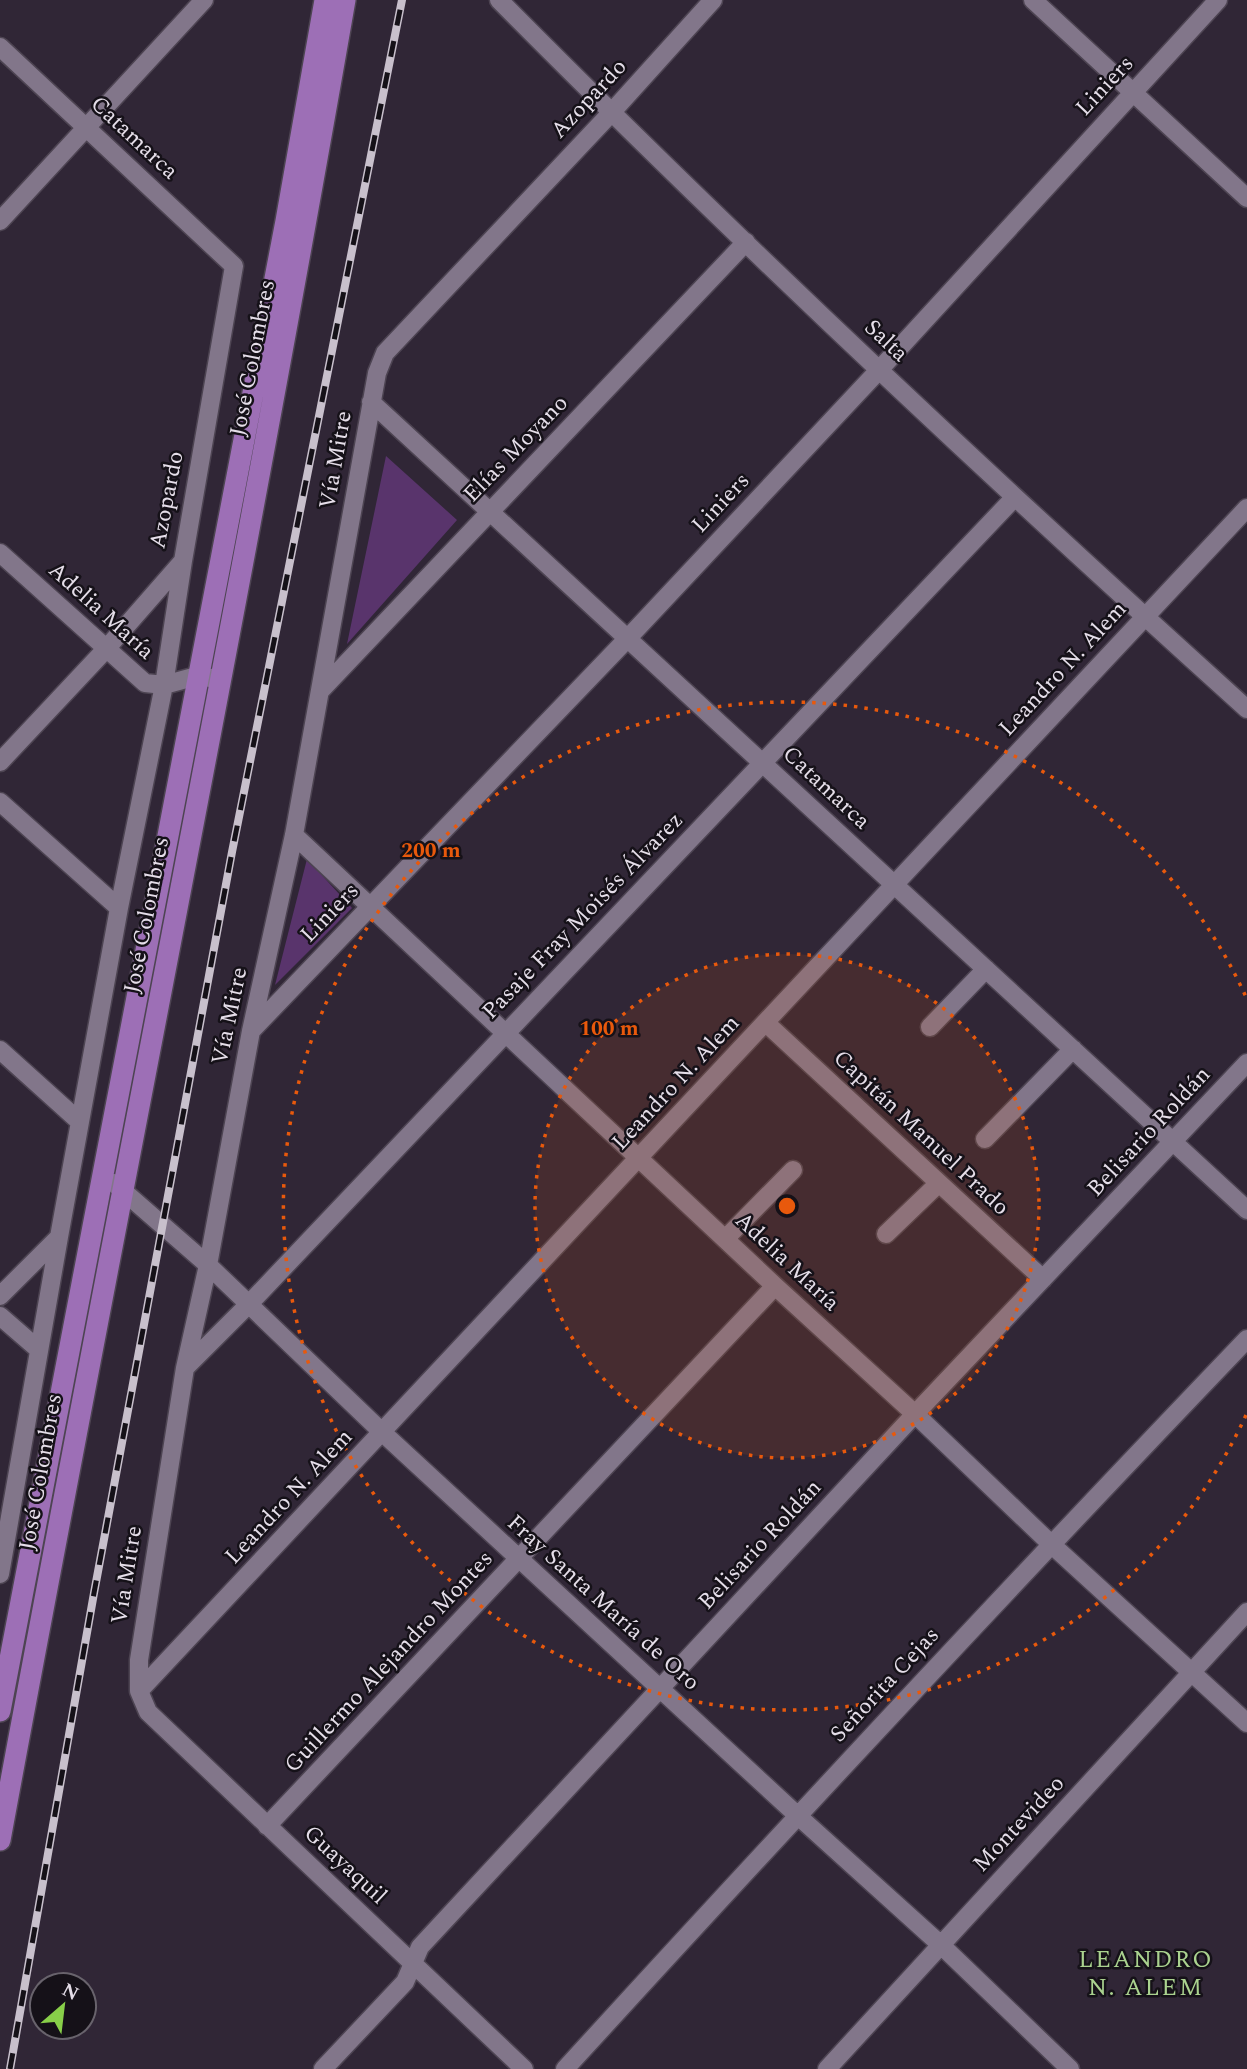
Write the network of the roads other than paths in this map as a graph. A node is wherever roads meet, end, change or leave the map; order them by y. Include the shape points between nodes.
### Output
1 (204, 0) edge
2 (325, 0) edge
3 (345, 0) edge
4 (499, 0) edge
5 (713, 0) edge
6 (1032, 0) edge
7 (1218, 0) edge
8 (0, 47) edge
9 (1132, 92) junction
10 (611, 113) junction
11 (88, 127) junction
12 (1247, 198) edge
13 (0, 220) edge
14 (746, 242) junction
15 (234, 266) joint
16 (385, 353) joint
17 (880, 369) junction
18 (371, 402) junction
19 (1015, 498) junction
20 (1247, 508) edge
21 (491, 510) junction
22 (0, 553) edge
23 (183, 561) junction
24 (1144, 617) junction
25 (628, 638) junction
26 (106, 649) junction
27 (197, 676) junction
28 (219, 680) junction
29 (164, 685) junction
30 (321, 690) junction
31 (1247, 709) edge
32 (0, 762) edge
33 (763, 762) junction
34 (0, 802) edge
35 (294, 835) junction
36 (895, 885) junction
37 (371, 906) junction
38 (120, 908) junction
39 (986, 969) junction
40 (765, 1023) junction
41 (930, 1027) dead end
42 (251, 1031) junction
43 (506, 1032) junction
44 (1073, 1049) junction
45 (0, 1050) edge
46 (1247, 1063) edge
47 (80, 1122) junction
48 (985, 1139) dead end
49 (1173, 1142) junction
50 (640, 1157) junction
51 (793, 1170) dead end
52 (102, 1176) junction
53 (939, 1183) junction
54 (122, 1187) junction
55 (1247, 1210) edge
56 (886, 1234) dead end
57 (59, 1237) junction
58 (725, 1239) junction
59 (208, 1265) junction
60 (1044, 1279) junction
61 (775, 1286) junction
62 (0, 1296) edge
63 (249, 1304) junction
64 (0, 1316) edge
65 (1247, 1339) edge
66 (38, 1349) junction
67 (185, 1368) junction
68 (915, 1414) junction
69 (383, 1433) junction
70 (1051, 1544) junction
71 (519, 1559) junction
72 (1, 1569) edge
73 (25, 1574) junction
74 (48, 1580) junction
75 (1247, 1612) edge
76 (1192, 1672) junction
77 (660, 1688) junction
78 (139, 1691) junction
79 (0, 1710) edge
80 (1247, 1723) edge
81 (797, 1815) junction
82 (267, 1826) junction
83 (0, 1840) edge
84 (941, 1945) junction
85 (414, 1964) junction
86 (323, 2069) edge
87 (524, 2069) edge
88 (565, 2069) edge
89 (827, 2069) edge
90 (1070, 2069) edge

1 - 11 street
2 - 27 main road, José Colombres
3 - 28 main road, José Colombres
4 - 10 street, Salta
5 - 10 street, Azopardo
6 - 9 street
7 - 9 street, Liniers
8 - 11 street, Catamarca
9 - 12 street
9 - 17 street, Liniers
10 - 14 street, Salta
10 - 16 street, Azopardo
11 - 13 street
11 - 15 street, Catamarca
14 - 17 street, Salta
14 - 21 street, Elías Moyano
15 - 23 street, Azopardo
16 - 18 street, Vía Mitre
17 - 19 street, Salta
17 - 25 street, Liniers
18 - 21 street, Catamarca
18 - 30 street, Vía Mitre
19 - 24 street, Salta
19 - 33 street, Pasaje Fray Moisés Álvarez
20 - 24 street, Leandro N. Alem
21 - 25 street, Catamarca
21 - 30 street, Elías Moyano
22 - 26 street, Adelia María
23 - 26 street, Azopardo
23 - 29 street, José Colombres
24 - 31 street, Salta
24 - 36 street, Leandro N. Alem
25 - 33 street, Catamarca
25 - 37 street, Liniers
26 - 29 street, Adelia María via 145,683
26 - 32 street, Azopardo
27 - 28 street, Adelia María
27 - 29 street, Adelia María
27 - 52 main road, José Colombres
28 - 54 main road, José Colombres
29 - 38 street, José Colombres
30 - 35 street, Vía Mitre
33 - 36 street, Catamarca
33 - 43 street, Pasaje Fray Moisés Álvarez
34 - 38 street
35 - 37 street, Adelia María
35 - 42 street, Vía Mitre
36 - 39 street, Catamarca
36 - 40 street, Leandro N. Alem
37 - 42 street, Liniers
37 - 43 street, Adelia María
38 - 47 street, José Colombres
39 - 41 street
39 - 44 street, Catamarca
40 - 50 street, Leandro N. Alem
40 - 53 street, Capitán Manuel Prado
42 - 59 street, Vía Mitre
43 - 50 street, Adelia María
43 - 63 street, Pasaje Fray Moisés Álvarez
44 - 48 street
44 - 49 street, Catamarca
45 - 47 street
46 - 49 street, Belisario Roldán
47 - 57 street, José Colombres
49 - 55 street, Catamarca
49 - 60 street, Belisario Roldán
50 - 58 street, Adelia María
50 - 69 street, Leandro N. Alem
51 - 58 street
52 - 54 street, Fray Santa María de Oro
52 - 73 main road, José Colombres
53 - 56 street
53 - 60 street, Capitán Manuel Prado
54 - 59 street, Fray Santa María de Oro
54 - 74 main road, José Colombres
57 - 62 street
57 - 66 street, José Colombres
58 - 61 street, Adelia María
59 - 63 street, Fray Santa María de Oro
59 - 67 street, Vía Mitre
60 - 68 street, Belisario Roldán
61 - 68 street, Adelia María
61 - 71 street, Guillermo Alejandro Montes
63 - 67 street, Pasaje Fray Moisés Álvarez
63 - 69 street, Fray Santa María de Oro
64 - 66 street
65 - 70 street, Señorita Cejas
66 - 72 street, José Colombres
67 - 78 street, Vía Mitre via 139,1661
68 - 70 street, Adelia María
68 - 77 street, Belisario Roldán
69 - 71 street, Fray Santa María de Oro
69 - 78 street, Leandro N. Alem
70 - 76 street, Adelia María
70 - 81 street, Señorita Cejas
71 - 77 street, Fray Santa María de Oro
71 - 82 street, Guillermo Alejandro Montes
72 - 73 street
73 - 74 street
73 - 79 main road, José Colombres
74 - 83 main road, José Colombres
75 - 76 street, Montevideo
76 - 80 street, Adelia María
76 - 84 street, Montevideo
77 - 81 street, Fray Santa María de Oro
77 - 85 street, Belisario Roldán via 419,1947
78 - 82 street, Guayaquil via 148,1712
81 - 84 street, Fray Santa María de Oro
81 - 88 street, Señorita Cejas
82 - 85 street, Guayaquil
84 - 89 street, Montevideo
84 - 90 street, Fray Santa María de Oro
85 - 86 street, Belisario Roldán via 405,1982
85 - 87 street, Guayaquil

